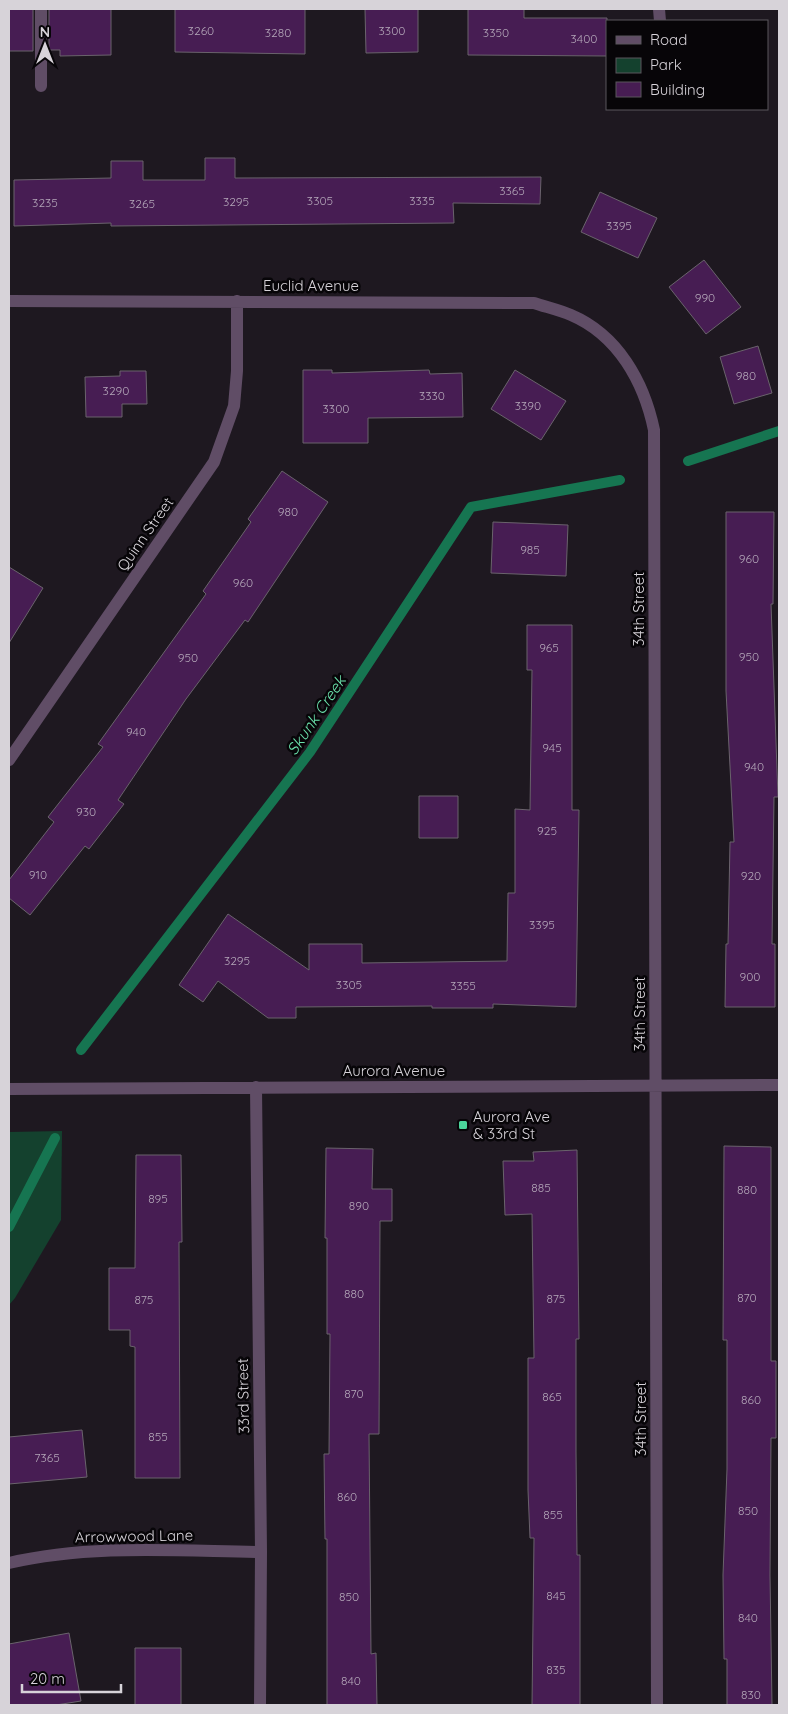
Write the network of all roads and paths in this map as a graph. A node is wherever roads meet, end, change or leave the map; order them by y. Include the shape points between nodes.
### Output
1 (40, 9) edge
2 (41, 86) dead end
3 (9, 301) edge
4 (236, 301) junction
5 (605, 337) joint
6 (9, 760) edge
7 (656, 1085) junction
8 (779, 1085) edge
9 (256, 1087) junction
10 (9, 1089) edge
11 (261, 1552) junction
12 (9, 1563) edge
13 (260, 1705) edge
14 (657, 1705) edge

1 - 2 street
3 - 4 street, Euclid Avenue
4 - 5 street, Euclid Avenue via 534,302 572,315
4 - 6 street, Quinn Street via 234,406 214,462
5 - 7 street, 34th Street via 631,368 648,404 654,430
7 - 8 street, Aurora Avenue
7 - 9 street, Aurora Avenue
7 - 14 street, 34th Street
9 - 10 street, Aurora Avenue
9 - 11 street, 33rd Street
11 - 12 street, Arrowwood Lane via 74,1552
11 - 13 street, 33rd Street

